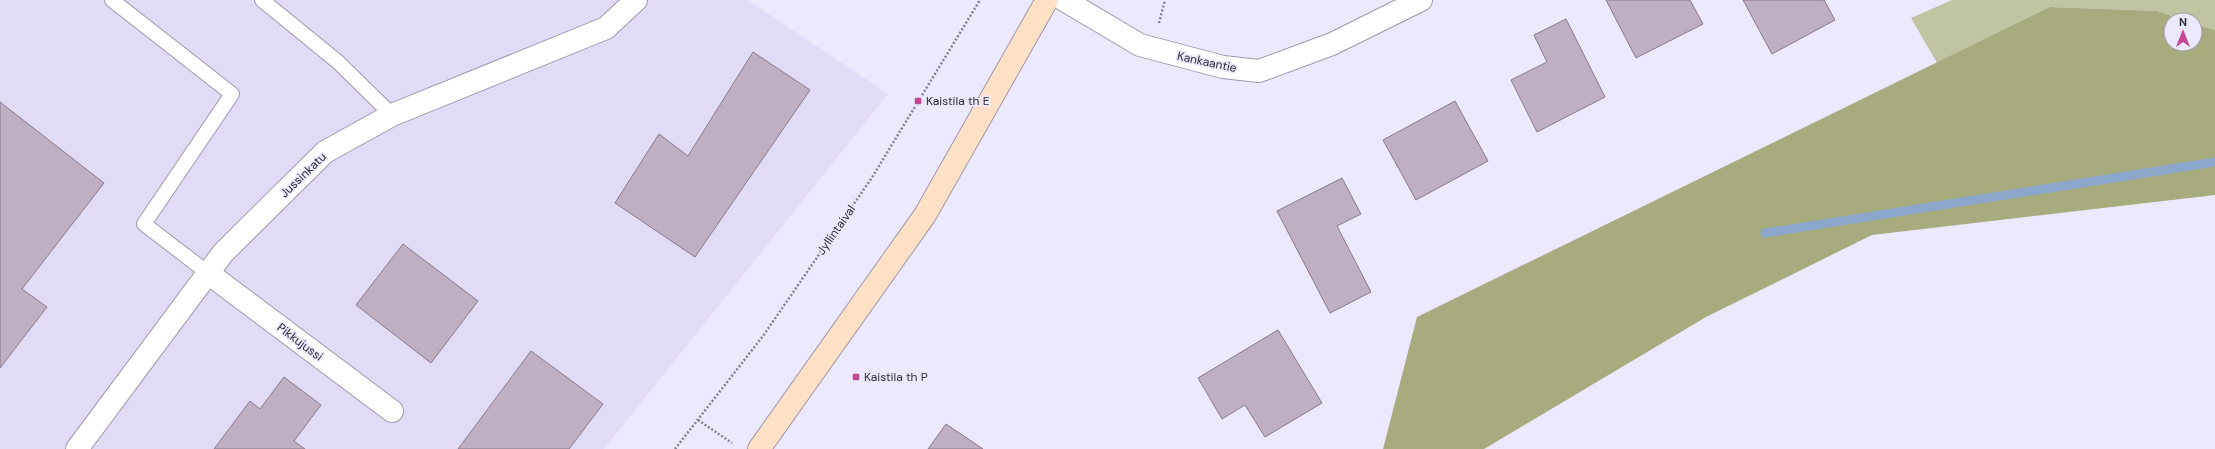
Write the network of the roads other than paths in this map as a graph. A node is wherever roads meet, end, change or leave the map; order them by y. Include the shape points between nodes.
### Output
1 (112, 0) edge
2 (262, 0) edge
3 (636, 0) edge
4 (1047, 0) edge
5 (1064, 0) edge
6 (1421, 0) edge
7 (392, 115) junction
8 (208, 273) junction
9 (392, 411) dead end
10 (77, 449) edge
11 (759, 449) edge

1 - 8 lane via 232,94 144,224
2 - 7 lane via 338,62
3 - 7 street, Jussinkatu via 606,28
4 - 11 street via 925,215
5 - 6 street, Kankaantie via 1140,45 1223,68 1259,71 1332,44
7 - 8 street, Jussinkatu via 325,152 223,253
8 - 9 street, Pikkujussi
8 - 10 street, Jussinkatu

